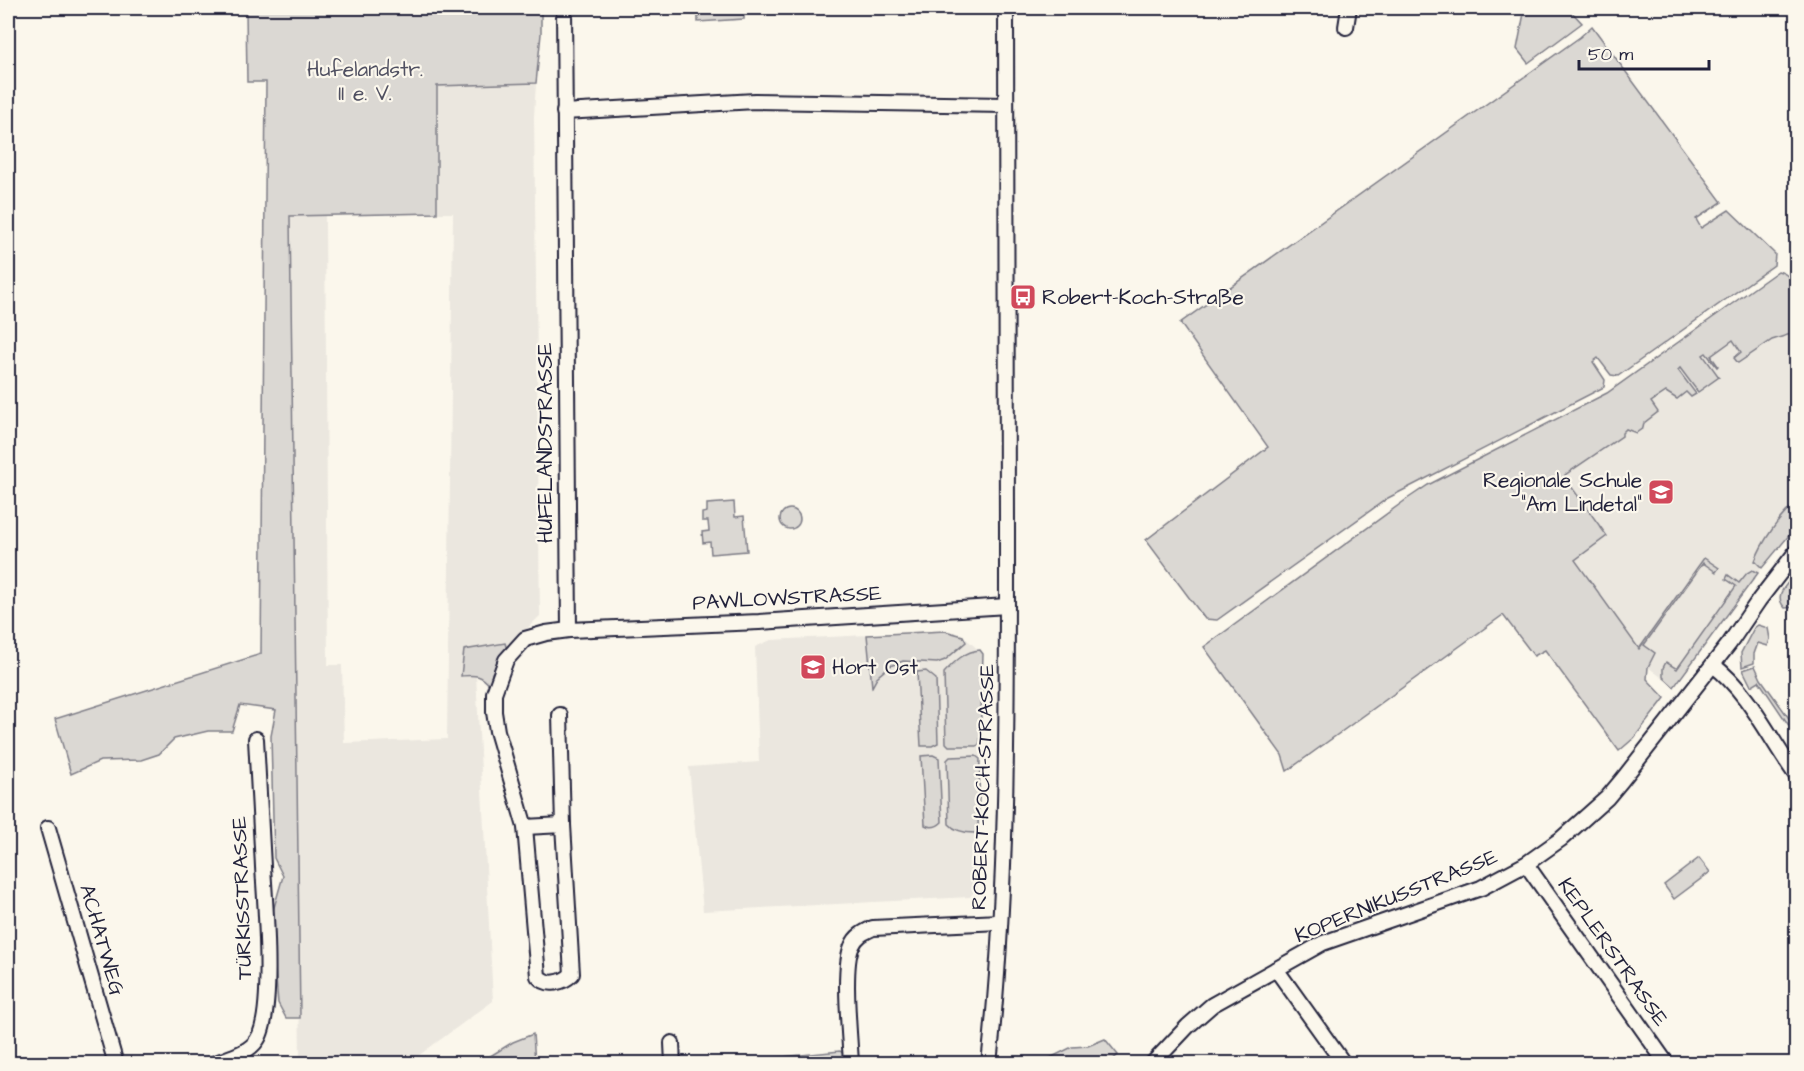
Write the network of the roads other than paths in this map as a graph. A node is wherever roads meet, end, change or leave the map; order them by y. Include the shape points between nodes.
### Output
1 (564, 8) edge
2 (1006, 8) edge
3 (1349, 8) edge
4 (1346, 27) dead end
5 (1006, 105) junction
6 (564, 112) junction
7 (1797, 552) edge
8 (1007, 606) junction
9 (569, 630) junction
10 (1713, 665) junction
11 (560, 715) dead end
12 (256, 738) dead end
13 (1797, 775) edge
14 (562, 825) junction
15 (525, 827) junction
16 (48, 828) dead end
17 (1526, 864) junction
18 (1000, 922) junction
19 (1276, 969) junction
20 (672, 1043) dead end
21 (249, 1057) edge
22 (116, 1064) edge
23 (213, 1064) edge
24 (673, 1064) edge
25 (851, 1064) edge
26 (989, 1064) edge
27 (1152, 1064) edge
28 (1344, 1064) edge
29 (1666, 1064) edge

1 - 6 street, HUFELANDSTRASSE
2 - 5 street, ROBERT-KOCH-STRASSE
3 - 4 street
5 - 6 street via 755,101
5 - 8 street, ROBERT-KOCH-STRASSE
6 - 9 street, HUFELANDSTRASSE
7 - 10 street, KOPERNIKUSSTRASSE
8 - 9 street, PAWLOWSTRASSE
8 - 18 street, ROBERT-KOCH-STRASSE via 1007,747
9 - 15 street via 525,639 506,660 494,693 497,731
10 - 13 street via 1739,690
10 - 17 street, KOPERNIKUSSTRASSE via 1607,798
11 - 14 street
12 - 21 street, TÜRKISSTRASSE via 267,947 263,1028
14 - 15 street
14 - 15 street via 572,974 555,983 542,981 538,976
16 - 22 street, ACHATWEG
17 - 19 street, KOPERNIKUSSTRASSE via 1481,888 1323,943
17 - 29 street, KEPLERSTRASSE
18 - 25 street via 873,928 864,932 852,944 847,976
18 - 26 street, ROBERT-KOCH-STRASSE
19 - 27 street, KOPERNIKUSSTRASSE via 1212,1005
19 - 28 street
20 - 24 street
21 - 23 street

